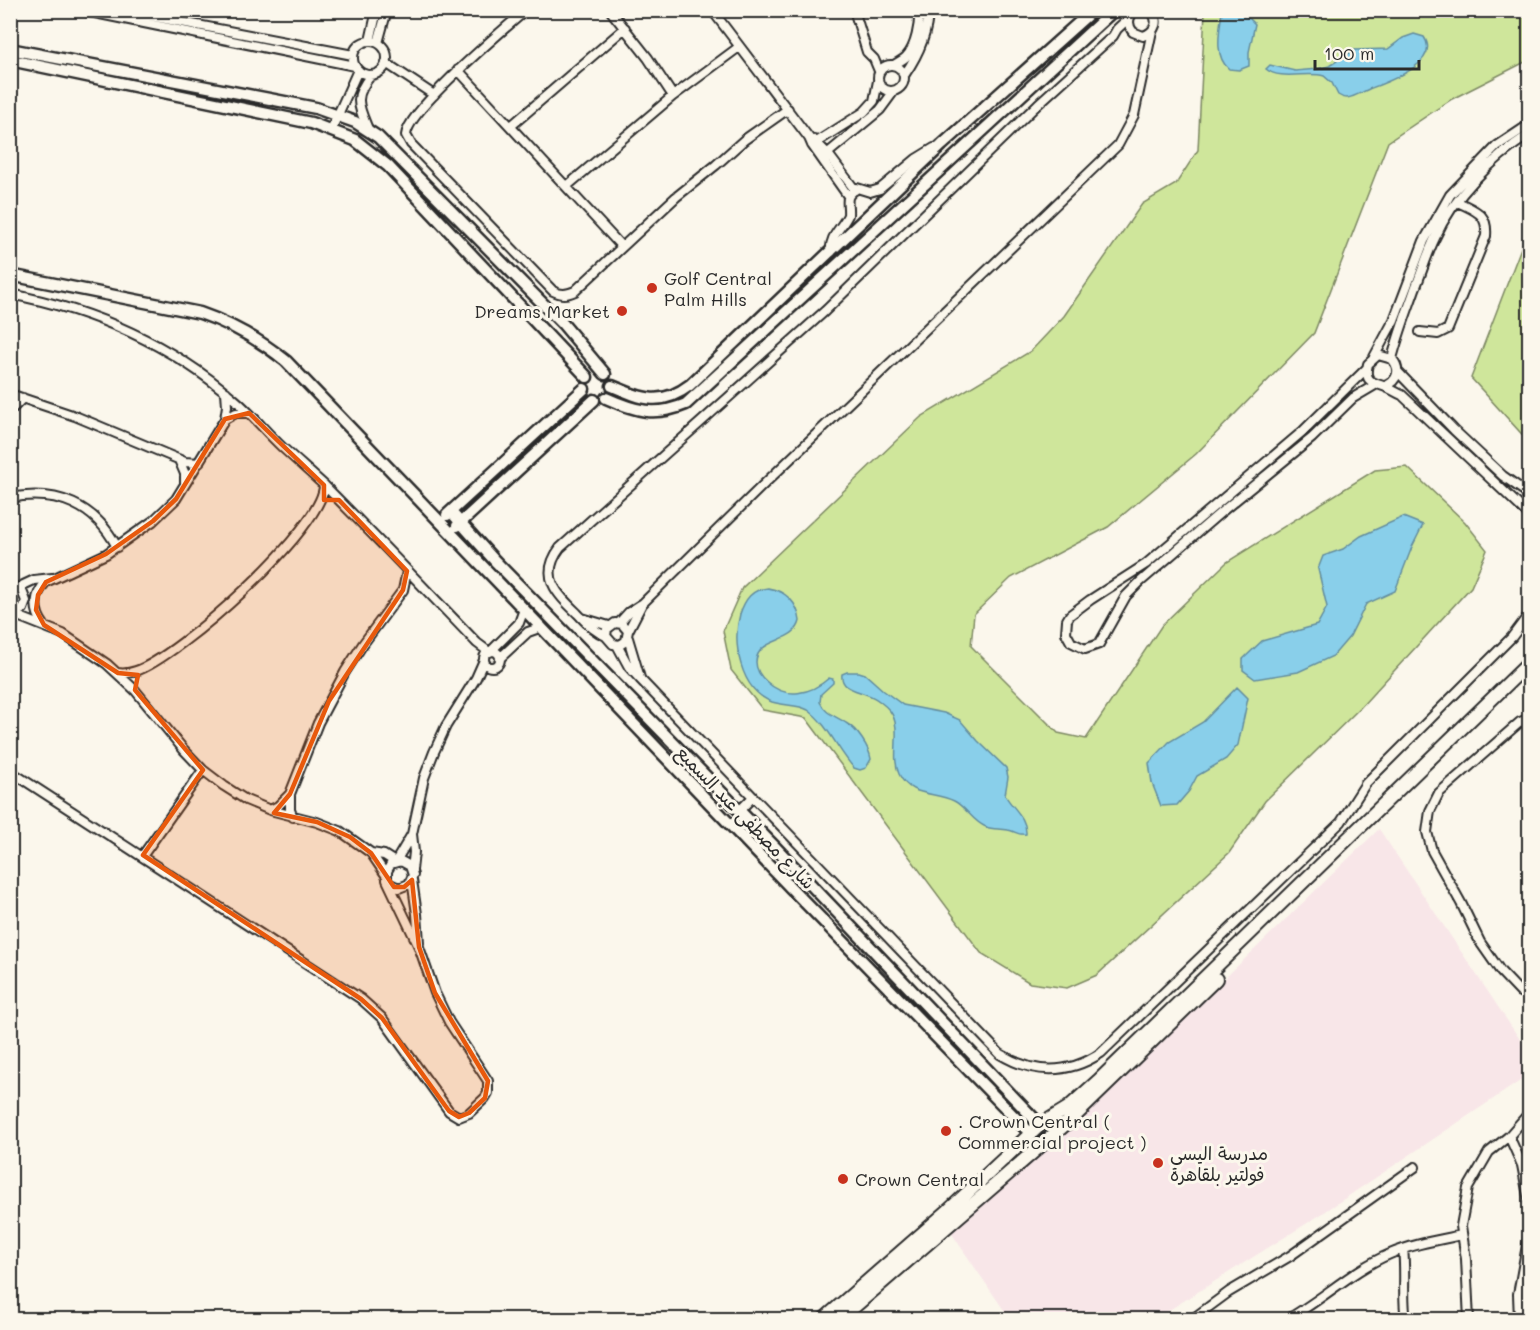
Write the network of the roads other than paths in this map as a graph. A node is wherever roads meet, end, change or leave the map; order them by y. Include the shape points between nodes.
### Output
1 (80, 10) edge
2 (377, 10) edge
3 (387, 10) edge
4 (526, 10) edge
5 (610, 10) edge
6 (712, 10) edge
7 (854, 10) edge
8 (919, 10) edge
9 (928, 10) edge
10 (1093, 10) edge
11 (1114, 10) edge
12 (1150, 10) edge
13 (1159, 10) edge
14 (124, 14) edge
15 (1133, 14) edge
16 (1154, 27) junction
17 (625, 28) junction
18 (1131, 29) junction
19 (218, 34) junction
20 (1113, 36) junction
21 (1143, 36) junction
22 (374, 42) junction
23 (739, 47) junction
24 (10, 48) edge
25 (1148, 52) junction
26 (353, 55) junction
27 (10, 60) edge
28 (386, 63) junction
29 (894, 65) junction
30 (357, 68) junction
31 (458, 70) junction
32 (879, 71) junction
33 (905, 74) junction
34 (371, 75) junction
35 (878, 81) junction
36 (894, 91) junction
37 (434, 95) junction
38 (673, 96) junction
39 (788, 109) junction
40 (338, 114) junction
41 (1530, 124) edge
42 (511, 126) junction
43 (368, 129) junction
44 (331, 130) junction
45 (1530, 134) edge
46 (813, 141) junction
47 (942, 145) junction
48 (825, 156) junction
49 (954, 159) junction
50 (567, 186) junction
51 (855, 190) junction
52 (848, 196) junction
53 (1458, 202) junction
54 (622, 246) junction
55 (831, 252) junction
56 (10, 274) edge
57 (795, 286) junction
58 (10, 294) edge
59 (805, 297) junction
60 (545, 306) junction
61 (533, 320) junction
62 (1420, 332) dead end
63 (1374, 357) junction
64 (1392, 358) junction
65 (1366, 369) junction
66 (1398, 372) junction
67 (605, 374) junction
68 (587, 377) junction
69 (1375, 385) junction
70 (612, 386) junction
71 (1385, 386) junction
72 (584, 389) junction
73 (226, 392) junction
74 (10, 394) edge
75 (23, 398) junction
76 (606, 398) junction
77 (594, 400) junction
78 (10, 411) edge
79 (249, 413) junction
80 (225, 419) junction
81 (179, 460) junction
82 (199, 463) junction
83 (1503, 476) junction
84 (1496, 482) junction
85 (185, 485) junction
86 (324, 485) junction
87 (1530, 495) edge
88 (10, 498) edge
89 (339, 500) junction
90 (319, 503) junction
91 (1214, 505) junction
92 (451, 512) junction
93 (1220, 513) junction
94 (1530, 516) edge
95 (439, 521) junction
96 (461, 523) junction
97 (450, 532) junction
98 (117, 547) junction
99 (407, 571) junction
100 (53, 578) junction
101 (421, 585) junction
102 (14, 588) edge
103 (403, 590) junction
104 (26, 601) junction
105 (36, 602) junction
106 (643, 603) junction
107 (524, 609) junction
108 (13, 613) edge
109 (1529, 617) edge
110 (582, 618) junction
111 (619, 623) junction
112 (44, 625) junction
113 (609, 626) junction
114 (542, 627) junction
115 (628, 635) junction
116 (606, 636) junction
117 (617, 645) junction
118 (487, 655) junction
119 (500, 658) junction
120 (1530, 662) edge
121 (492, 667) junction
122 (141, 669) junction
123 (118, 673) junction
124 (1530, 673) edge
125 (476, 678) junction
126 (640, 680) junction
127 (135, 690) junction
128 (1530, 718) edge
129 (203, 770) junction
130 (10, 771) edge
131 (290, 794) junction
132 (753, 798) junction
133 (270, 810) junction
134 (740, 810) junction
135 (293, 817) junction
136 (412, 834) junction
137 (775, 847) junction
138 (371, 853) junction
139 (143, 855) junction
140 (766, 861) junction
141 (396, 862) junction
142 (412, 870) junction
143 (386, 875) junction
144 (804, 878) junction
145 (412, 880) junction
146 (390, 884) junction
147 (791, 888) junction
148 (419, 948) junction
149 (1530, 997) edge
150 (1530, 1112) edge
151 (1036, 1130) junction
152 (1509, 1136) junction
153 (1414, 1167) dead end
154 (1530, 1206) edge
155 (1530, 1229) edge
156 (1462, 1235) junction
157 (1403, 1249) junction
158 (824, 1320) edge
159 (839, 1320) edge
160 (1191, 1320) edge
161 (1286, 1320) edge
162 (1406, 1320) edge
163 (1469, 1320) edge
164 (1519, 1320) edge

1 - 14 street
2 - 22 street
3 - 22 street
4 - 31 street
5 - 17 street
6 - 23 street
7 - 32 street via 867,52
8 - 29 street via 920,20 908,56
9 - 33 street via 923,41
10 - 47 street
11 - 49 street
12 - 16 street via 1155,16
13 - 16 street
14 - 19 street
15 - 18 street
15 - 20 street
16 - 21 street
16 - 25 street
17 - 38 street
17 - 42 street
18 - 20 street
18 - 21 street
19 - 26 street
19 - 30 street
20 - 110 street via 825,311 560,548 550,566 552,583 558,595
21 - 25 street
22 - 26 street via 359,45
22 - 28 street via 386,51
23 - 38 street
23 - 39 street
24 - 40 street
25 - 106 street via 1134,115 1119,145
26 - 30 street
27 - 44 street
28 - 34 street
28 - 37 street
29 - 32 street
29 - 33 street
30 - 34 street
30 - 40 street
31 - 37 street
31 - 42 street
32 - 35 street
33 - 36 street via 901,87
34 - 43 street via 358,98
35 - 36 street via 883,88
35 - 46 street via 874,101 864,112
36 - 48 street via 880,110
37 - 54 street via 406,130 408,140 553,291 575,291
38 - 50 street
39 - 46 street
39 - 54 street via 744,140
40 - 43 street
40 - 44 street
41 - 63 street via 1497,146 1450,195 1424,241 1394,320
42 - 50 street
43 - 60 street
44 - 61 street via 355,140 388,166
45 - 53 street via 1486,168
46 - 48 street
47 - 49 street
47 - 51 street via 916,159 880,189
47 - 55 street
48 - 51 street
48 - 52 street
49 - 59 street
50 - 54 street
51 - 52 street
52 - 55 street via 848,215 833,237
53 - 62 street via 1482,215 1486,236 1448,329 1438,334
53 - 64 street via 1434,238
55 - 57 street
56 - 95 street, شارع مصطفى عبد السميع via 186,309 251,336 297,371
57 - 59 street
57 - 70 street via 680,392 668,398 642,398
58 - 73 street via 71,308 127,330 173,354
59 - 76 street via 686,404 656,413
60 - 61 street
60 - 67 street
61 - 68 street
63 - 64 street
63 - 65 street
64 - 66 street
65 - 69 street
65 - 91 street via 1303,431
66 - 71 street via 1394,381
66 - 83 street
67 - 68 street via 597,372
67 - 70 street
68 - 72 street
69 - 71 street
69 - 93 street via 1353,398 1312,438
70 - 76 street
71 - 84 street via 1402,395
72 - 77 street
72 - 92 street
73 - 79 street
73 - 80 street
74 - 75 street
75 - 78 street
75 - 81 street
76 - 77 street
77 - 96 street
79 - 80 street via 236,413
79 - 86 street
80 - 82 street
81 - 82 street
81 - 85 street
82 - 85 street
83 - 84 street
83 - 87 street
84 - 94 street
85 - 98 street via 153,521
86 - 89 street
86 - 90 street
88 - 98 street via 51,497 77,505 99,520
89 - 90 street
89 - 99 street
90 - 122 street via 274,560 239,595 193,634
91 - 93 street
91 - 93 street via 1146,564 1070,615 1066,633 1071,642 1085,649 1099,644 1126,596
92 - 95 street
92 - 96 street, شارع مصطفى عبد السميع
95 - 97 street, شارع مصطفى عبد السميع
96 - 97 street
96 - 134 street, شارع مصطفى عبد السميع
97 - 107 street, شارع مصطفى عبد السميع
98 - 100 street
99 - 101 street
99 - 103 street
100 - 102 street
100 - 105 street via 41,588
101 - 103 street
101 - 118 street
102 - 104 street via 25,595
103 - 131 street via 334,691
104 - 105 street
104 - 108 street via 23,609
105 - 112 street
106 - 111 street
106 - 115 street
107 - 114 street, شارع مصطفى عبد السميع
107 - 118 street via 519,623
108 - 112 street
109 - 132 street via 1366,783 1341,822 1101,1053 1068,1067 1025,1067 1000,1054
110 - 113 street
110 - 116 street
111 - 113 street
111 - 115 street via 625,625
112 - 123 street via 80,644
113 - 116 street
114 - 119 street via 528,632
114 - 140 street, شارع مصطفى عبد السميع
115 - 117 street
115 - 126 street
116 - 117 street
117 - 126 street
118 - 119 street via 496,653
118 - 121 street via 486,665
118 - 125 street
119 - 121 street via 498,665
120 - 151 main road via 1106,1073 1068,1108
121 - 125 street
122 - 123 street
122 - 127 street
123 - 127 street
124 - 159 main road via 1075,1116
125 - 136 street via 434,752
126 - 132 street
127 - 129 street
128 - 149 street via 1520,722 1439,793 1430,812 1427,832 1432,851 1480,942 1501,972
129 - 133 street via 246,800
129 - 139 street
130 - 139 street
131 - 133 street
131 - 135 street
132 - 134 street
133 - 135 street
134 - 137 street, شارع مصطفى عبد السميع
135 - 138 street via 340,831
136 - 141 street
136 - 142 street
137 - 140 street via 775,857
137 - 144 street, شارع مصطفى عبد السميع
138 - 141 street
138 - 143 street
139 - 148 street via 361,999 382,1018 449,1111 464,1116 485,1098 488,1081 449,1022
140 - 147 street, شارع مصطفى عبد السميع
141 - 142 street via 406,863
141 - 143 street via 388,867
142 - 145 street
143 - 146 street
144 - 147 street via 794,879
144 - 151 street, شارع مصطفى عبد السميع
145 - 146 street via 399,888
145 - 148 street
146 - 148 street
147 - 151 street, شارع مصطفى عبد السميع
150 - 152 street
151 - 158 main road
152 - 154 street via 1522,1165
152 - 156 street via 1489,1152 1468,1188 1461,1218
153 - 160 street via 1290,1256
155 - 164 street via 1518,1294
156 - 157 street
156 - 163 street
157 - 161 street via 1358,1271
157 - 162 street

